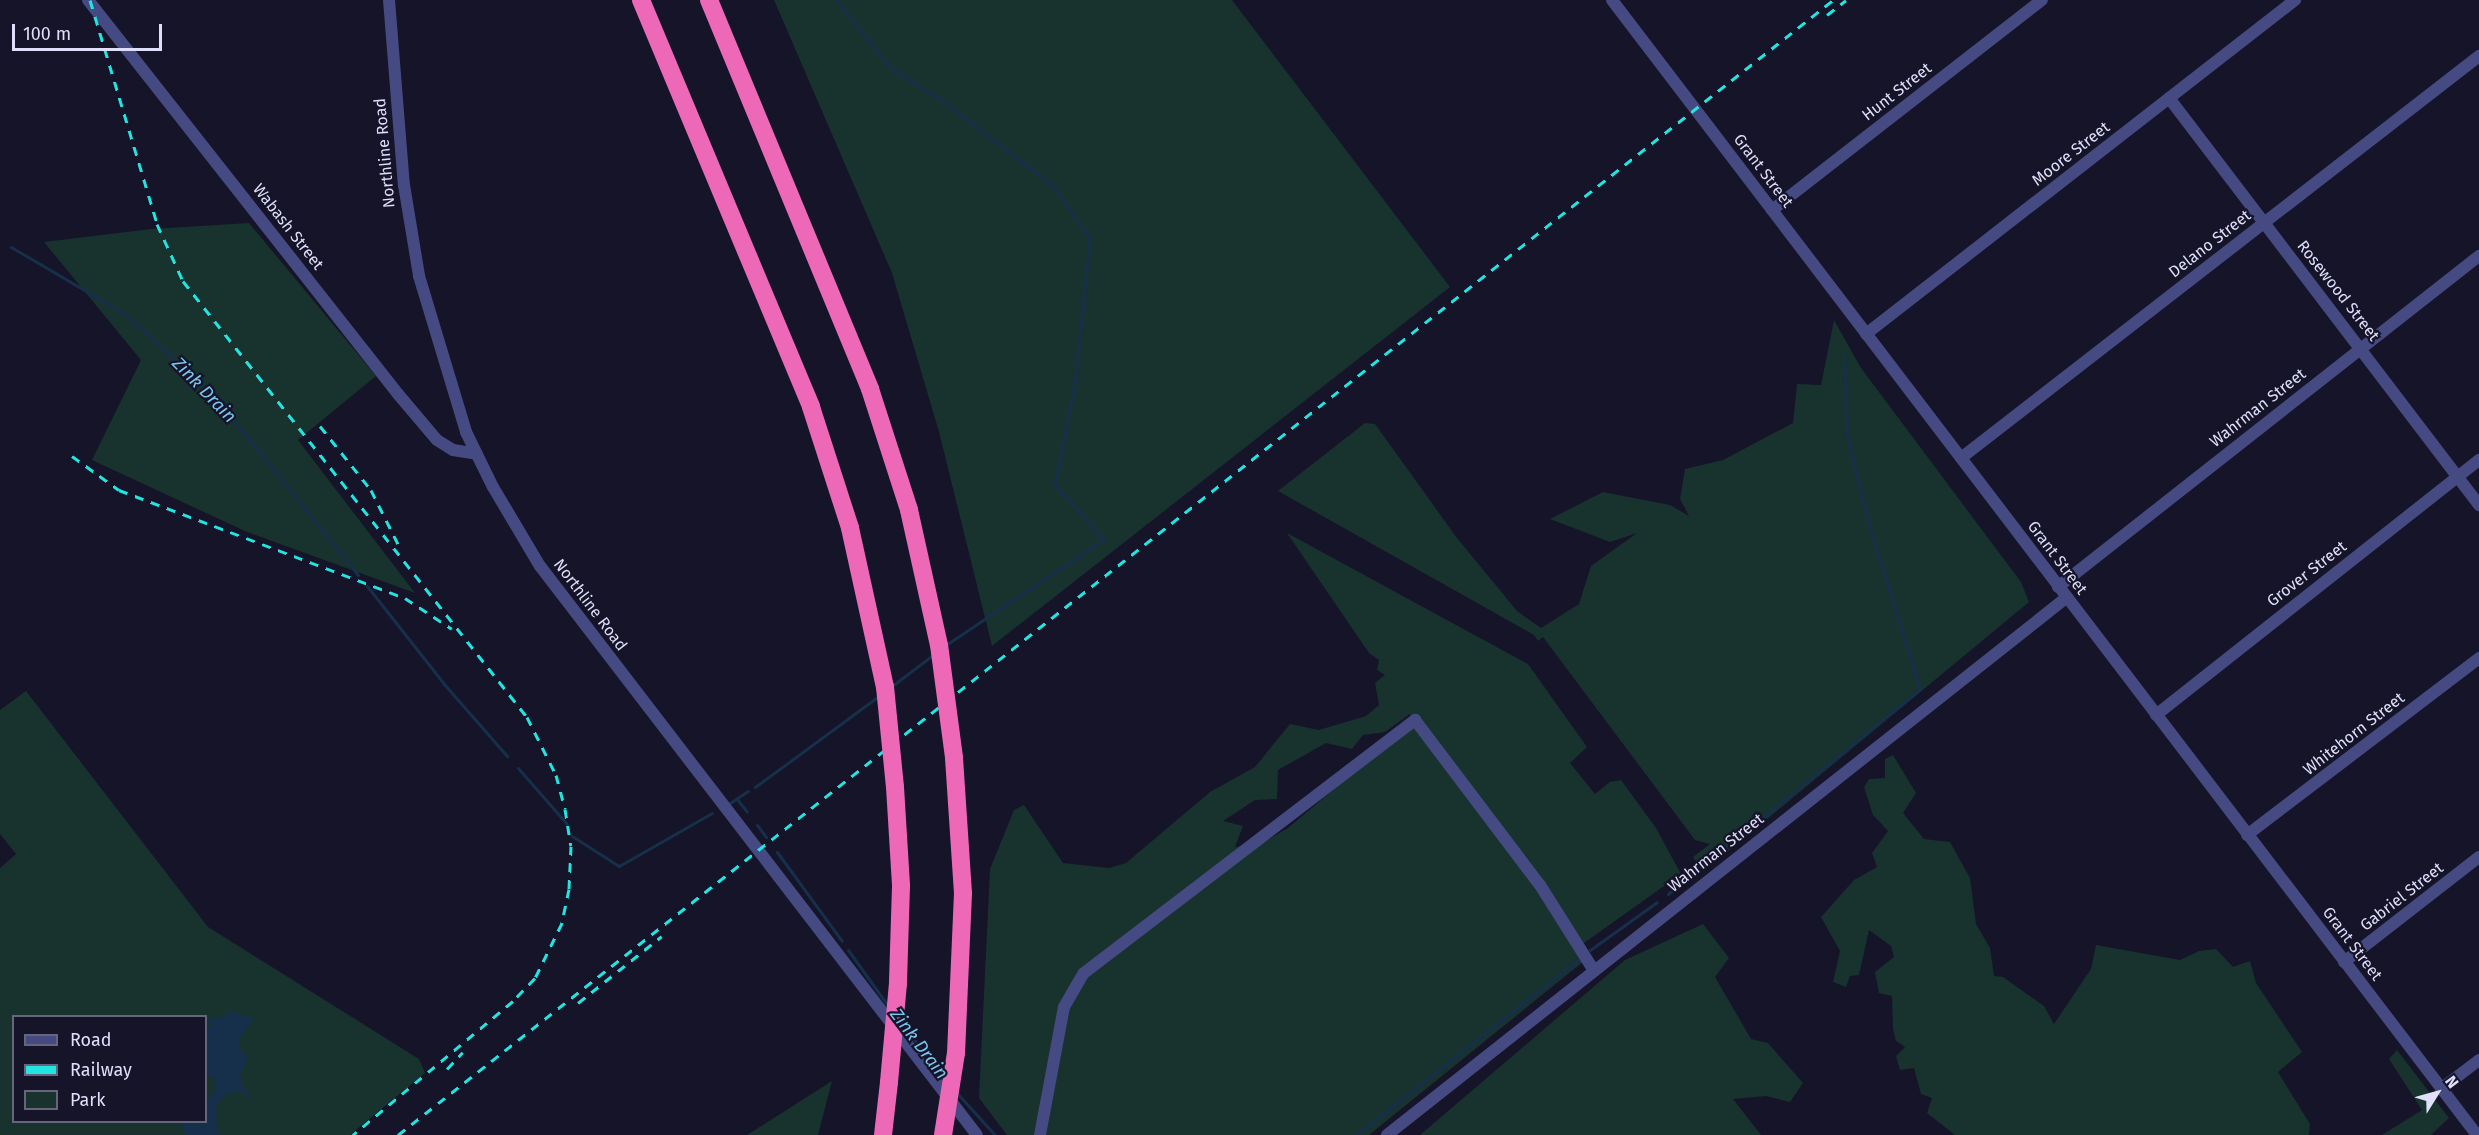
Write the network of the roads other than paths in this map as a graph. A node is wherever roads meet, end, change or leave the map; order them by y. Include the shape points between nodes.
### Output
1 (88, 0) edge
2 (389, 0) edge
3 (641, 0) edge
4 (708, 0) edge
5 (1612, 0) edge
6 (2043, 0) edge
7 (2295, 0) edge
8 (2479, 56) edge
9 (2169, 98) junction
10 (1772, 210) junction
11 (2264, 223) junction
12 (2479, 256) edge
13 (1866, 334) junction
14 (2361, 347) junction
15 (477, 454) junction
16 (1960, 458) junction
17 (2479, 460) edge
18 (2458, 477) junction
19 (2479, 505) edge
20 (2058, 587) junction
21 (2066, 598) junction
22 (2479, 658) edge
23 (2156, 715) junction
24 (2247, 835) junction
25 (2479, 857) edge
26 (2344, 962) junction
27 (1593, 969) junction
28 (2479, 1060) edge
29 (2441, 1089) junction
30 (883, 1135) edge
31 (944, 1135) edge
32 (977, 1135) edge
33 (1040, 1135) edge
34 (1387, 1135) edge
35 (2477, 1135) edge

1 - 15 street, Wabash Street via 437,440 453,450
2 - 15 street, Northline Road via 404,184 415,256 440,354
3 - 30 highway, bridge via 811,407 850,528 885,687 901,886 898,984
4 - 31 highway, bridge via 870,389 909,510 939,645 954,758 963,893 956,1053
5 - 10 street, Grant Street
6 - 10 street, Hunt Street
7 - 9 street, Moore Street
8 - 11 street, Delano Street
9 - 11 street, Rosewood Street
9 - 13 street, Moore Street
10 - 13 street, Grant Street
11 - 14 street, Rosewood Street
11 - 16 street, Delano Street
12 - 14 street, Wahrman Street
13 - 16 street, Grant Street
14 - 18 street, Rosewood Street
14 - 20 street, Wahrman Street
15 - 32 street, Northline Road via 540,566
16 - 20 street, Grant Street
17 - 18 street, Grover Street
18 - 19 street, Rosewood Street
18 - 23 street, Grover Street
20 - 21 street, Grant Street
21 - 23 street, Grant Street
21 - 27 street, Wahrman Street
22 - 24 street, Whitehorn Street
23 - 24 street, Grant Street
24 - 26 street, Grant Street
25 - 26 street, Gabriel Street
26 - 29 street, Grant Street
27 - 33 street via 1540,885 1415,720 1084,973 1064,1007
27 - 34 street, Wahrman Street
28 - 29 street
29 - 35 street, Grant Street

